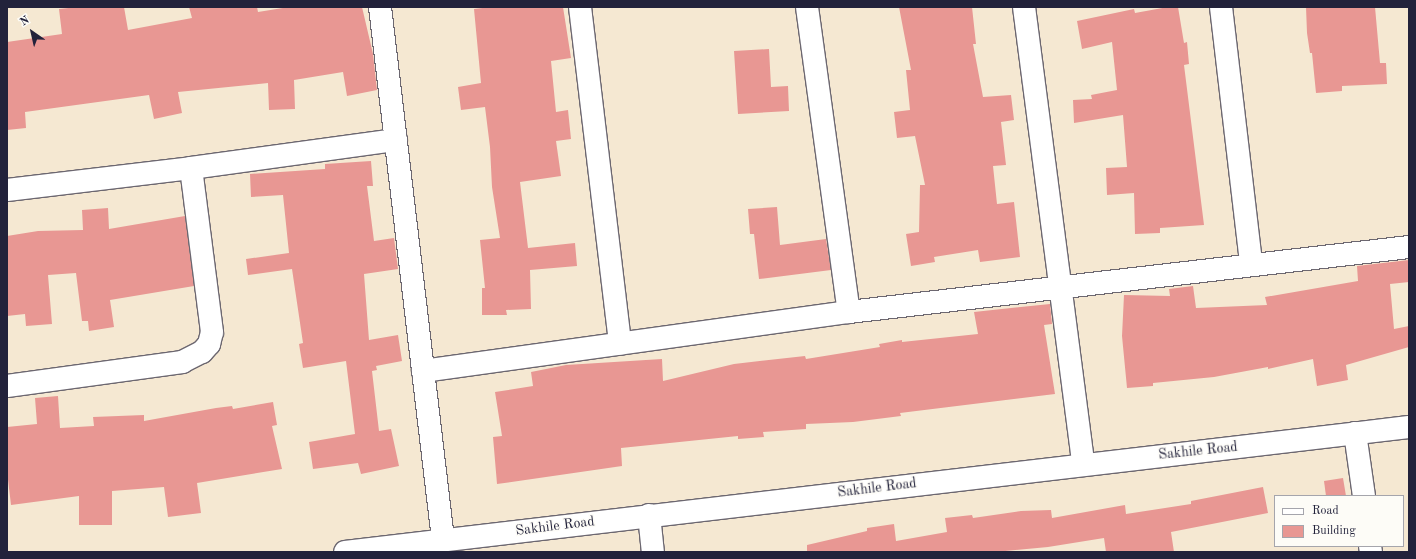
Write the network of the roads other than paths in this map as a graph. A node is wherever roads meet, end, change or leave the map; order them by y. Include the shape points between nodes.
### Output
1 (380, 7) edge
2 (580, 7) edge
3 (807, 7) edge
4 (1024, 7) edge
5 (1220, 7) edge
6 (396, 140) junction
7 (191, 168) junction
8 (7, 190) edge
9 (1409, 247) edge
10 (1251, 264) junction
11 (1060, 287) junction
12 (849, 312) junction
13 (620, 344) junction
14 (423, 371) junction
15 (7, 386) edge
16 (1409, 427) edge
17 (1355, 433) junction
18 (1083, 464) junction
19 (1364, 495) edge
20 (649, 515) junction
21 (443, 540) junction
22 (344, 552) edge
23 (653, 552) edge

1 - 6 street
2 - 13 street
3 - 12 street
4 - 11 street
5 - 10 street
6 - 7 street
6 - 14 street
7 - 8 street
7 - 15 street via 212,332 209,344 202,352 182,362
9 - 10 street
10 - 11 street
11 - 12 street
11 - 18 street
12 - 13 street
13 - 14 street
14 - 21 street
16 - 17 street, Sakhile Road
17 - 18 street, Sakhile Road
17 - 19 street
18 - 20 street, Sakhile Road
20 - 21 street, Sakhile Road
20 - 23 street
21 - 22 street, Sakhile Road

